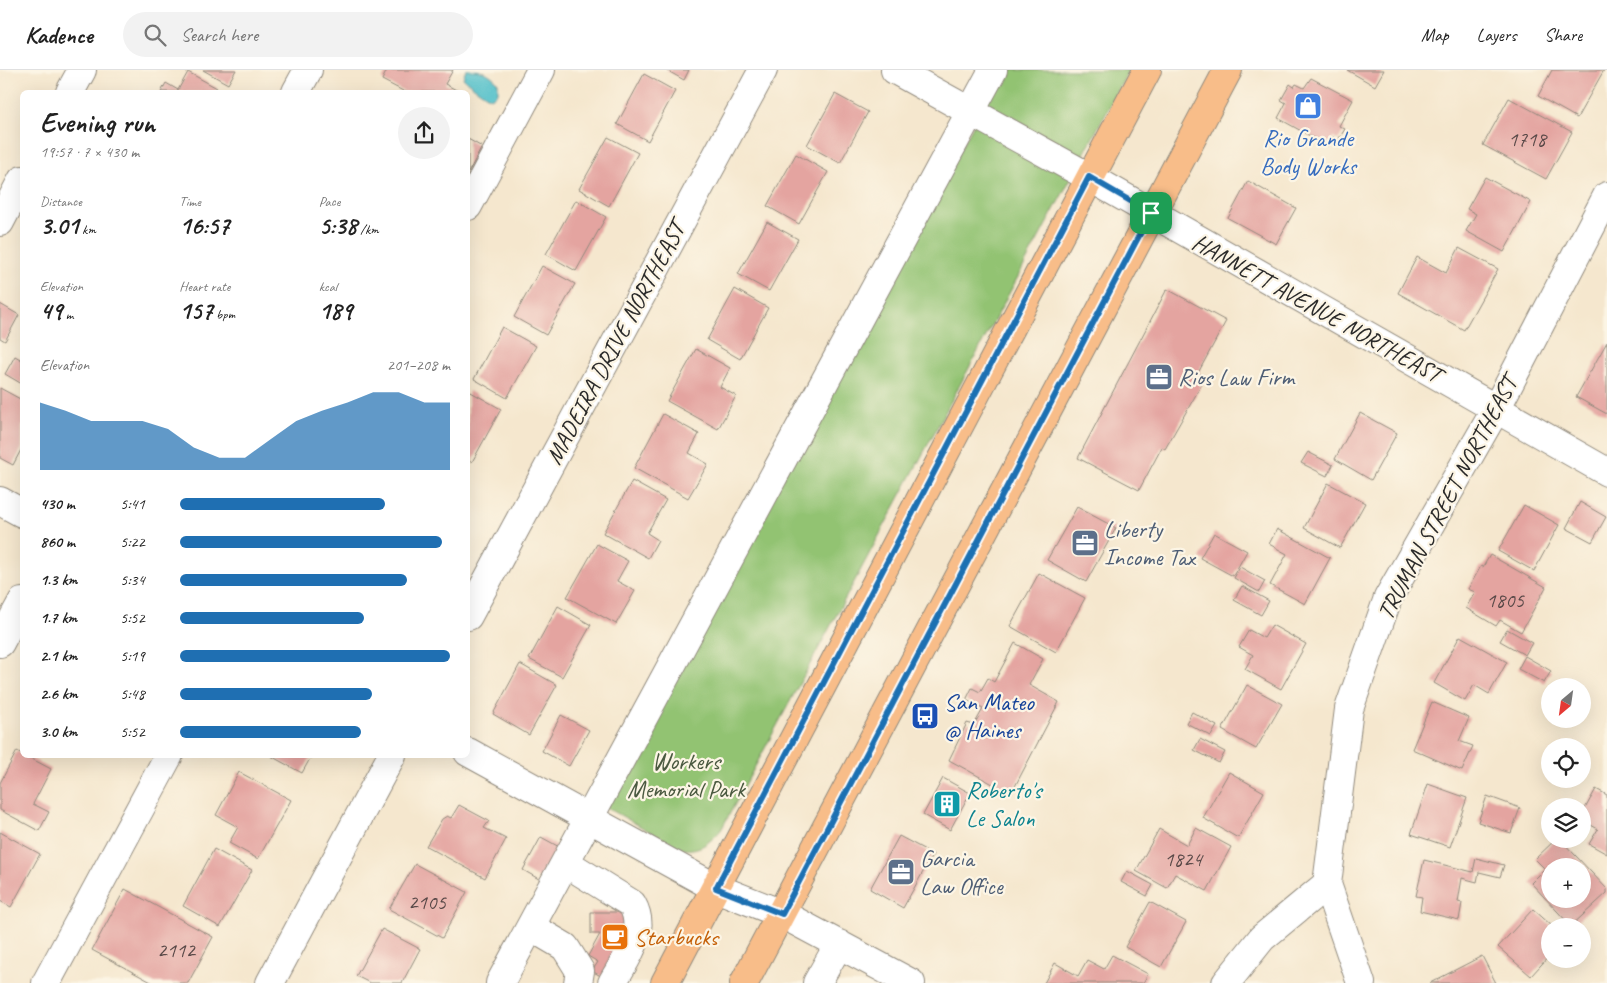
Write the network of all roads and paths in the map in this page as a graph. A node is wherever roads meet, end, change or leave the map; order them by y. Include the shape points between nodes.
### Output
1 (82, 70) edge
2 (308, 70) edge
3 (541, 70) edge
4 (763, 70) edge
5 (895, 70) edge
6 (993, 70) edge
7 (1147, 70) edge
8 (1228, 70) edge
9 (71, 90) edge
10 (297, 90) edge
11 (971, 112) junction
12 (1089, 177) junction
13 (20, 184) edge
14 (1607, 196) edge
15 (470, 202) edge
16 (1151, 213) junction
17 (0, 222) edge
18 (1496, 409) junction
19 (1607, 472) edge
20 (0, 501) edge
21 (20, 512) edge
22 (20, 606) edge
23 (470, 612) edge
24 (0, 644) edge
25 (470, 753) edge
26 (167, 758) edge
27 (390, 758) edge
28 (590, 819) junction
29 (566, 862) junction
30 (1327, 884) junction
31 (716, 888) junction
32 (782, 914) junction
33 (531, 927) junction
34 (839, 944) junction
35 (881, 976) edge
36 (46, 983) edge
37 (270, 983) edge
38 (500, 983) edge
39 (578, 983) edge
40 (612, 983) edge
41 (665, 983) edge
42 (744, 983) edge
43 (816, 983) edge
44 (911, 983) edge
45 (1226, 983) edge
46 (1361, 983) edge

1 - 9 street
2 - 10 street
3 - 15 street
4 - 23 street, MADEIRA DRIVE NORTHEAST
5 - 11 street, HANNETT AVENUE NORTHEAST
6 - 11 street
7 - 12 main road
8 - 16 main road
11 - 12 street, HANNETT AVENUE NORTHEAST
11 - 28 street
12 - 16 street, HANNETT AVENUE NORTHEAST
12 - 31 main road
13 - 17 street
14 - 18 street, TRUMAN STREET NORTHEAST
16 - 18 street, HANNETT AVENUE NORTHEAST
16 - 32 main road
18 - 19 street, HANNETT AVENUE NORTHEAST
18 - 30 street, TRUMAN STREET NORTHEAST via 1388,598 1349,709
20 - 21 street
22 - 24 street
25 - 28 street
26 - 36 street
27 - 37 street
28 - 29 street
28 - 31 street
29 - 33 street
29 - 40 street via 632,904 638,915 638,935
30 - 45 street via 1262,938
30 - 46 street
31 - 32 street
31 - 41 main road
32 - 34 street
32 - 42 main road
33 - 38 street
33 - 39 street via 564,947 580,970
34 - 35 street
34 - 43 street
35 - 44 street

